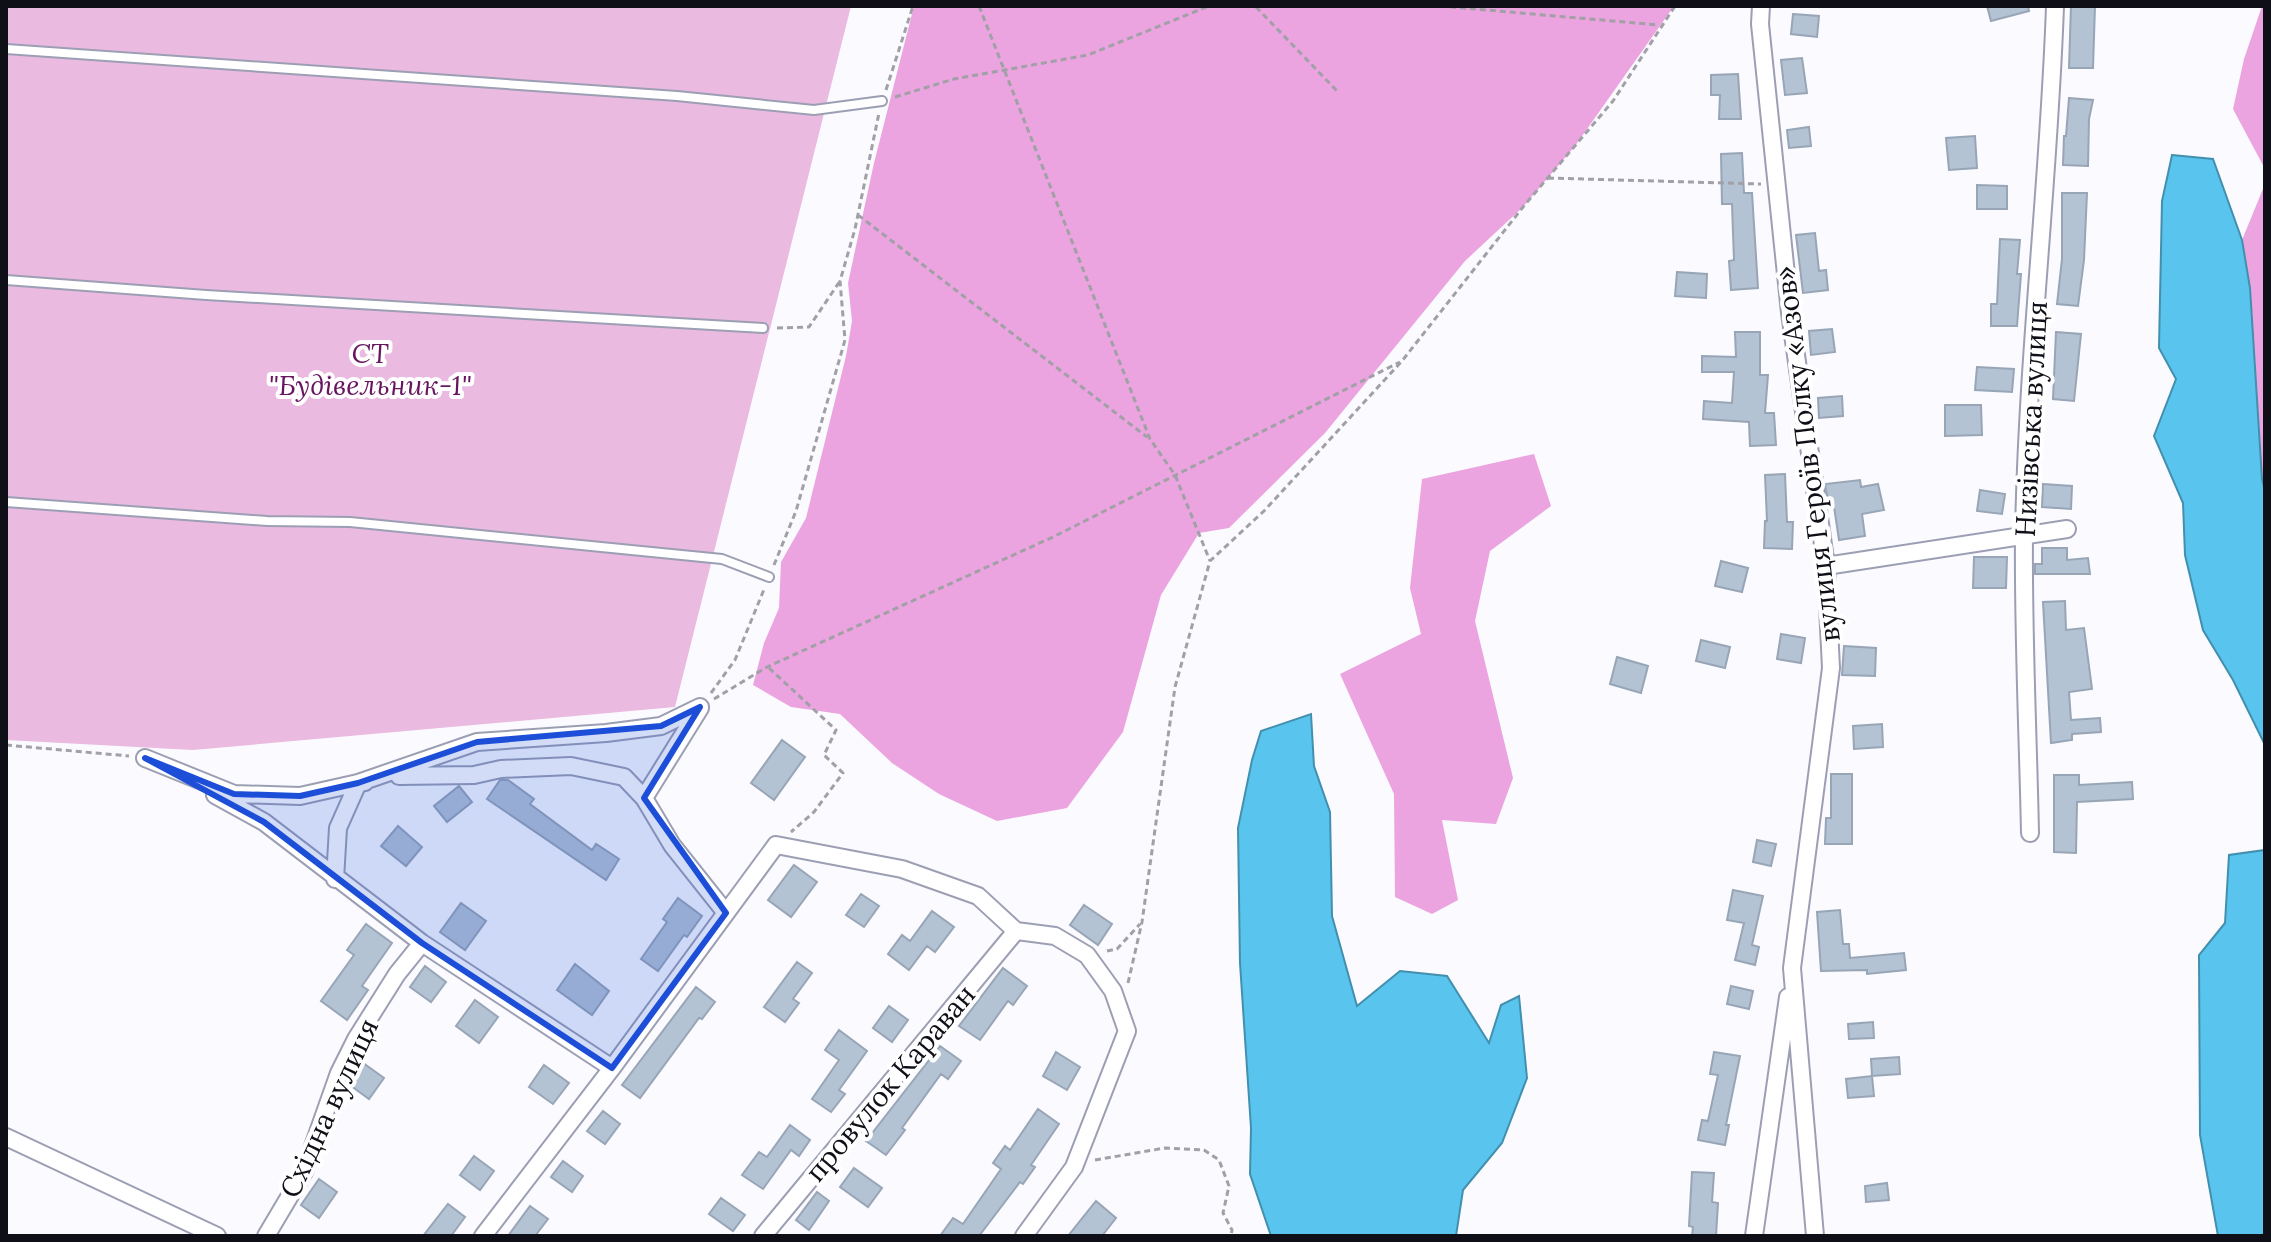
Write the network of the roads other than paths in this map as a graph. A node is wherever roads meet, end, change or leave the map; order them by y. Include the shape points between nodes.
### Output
1 (1761, 6) edge
2 (2055, 6) edge
3 (6, 49) edge
4 (882, 101) road end
5 (6, 280) edge
6 (763, 328) road end
7 (6, 502) edge
8 (2067, 529) dead end
9 (2024, 534) junction
10 (1826, 566) junction
11 (769, 577) road end
12 (358, 783) junction
13 (644, 798) junction
14 (2030, 833) dead end
15 (335, 879) junction
16 (726, 913) junction
17 (1016, 931) junction
18 (422, 943) junction
19 (1792, 968) junction
20 (612, 1068) junction
21 (6, 1137) edge
22 (217, 1236) edge
23 (266, 1236) edge
24 (483, 1236) edge
25 (763, 1236) edge
26 (1024, 1236) edge
27 (1754, 1236) edge
28 (1815, 1236) edge

1 - 10 street, вулиця Героїв Полку «Азов» via 1790,313
2 - 9 street, Низівська вулиця
3 - 4 lane via 814,110
5 - 6 lane
7 - 11 lane via 350,522 722,559
8 - 9 street
9 - 10 street
9 - 14 street, Низівська вулиця
10 - 19 street, вулиця Героїв Полку «Азов» via 1831,668
12 - 13 street via 410,774 474,775 571,766 624,777
12 - 13 street via 477,742 661,726 700,707
12 - 15 street via 338,828
12 - 15 street via 300,796 234,794 145,758 264,822
13 - 16 street via 672,845
15 - 18 street
16 - 17 street via 776,845 902,869 978,896
16 - 20 street
17 - 25 street, провулок Караван
17 - 26 street via 1055,936 1087,955 1113,991 1127,1031 1074,1167
18 - 20 street
18 - 23 street, Східна вулиця via 356,1039 304,1172
19 - 27 street
19 - 28 street, вулиця Героїв Полку «Азов»
20 - 24 street
21 - 22 street

